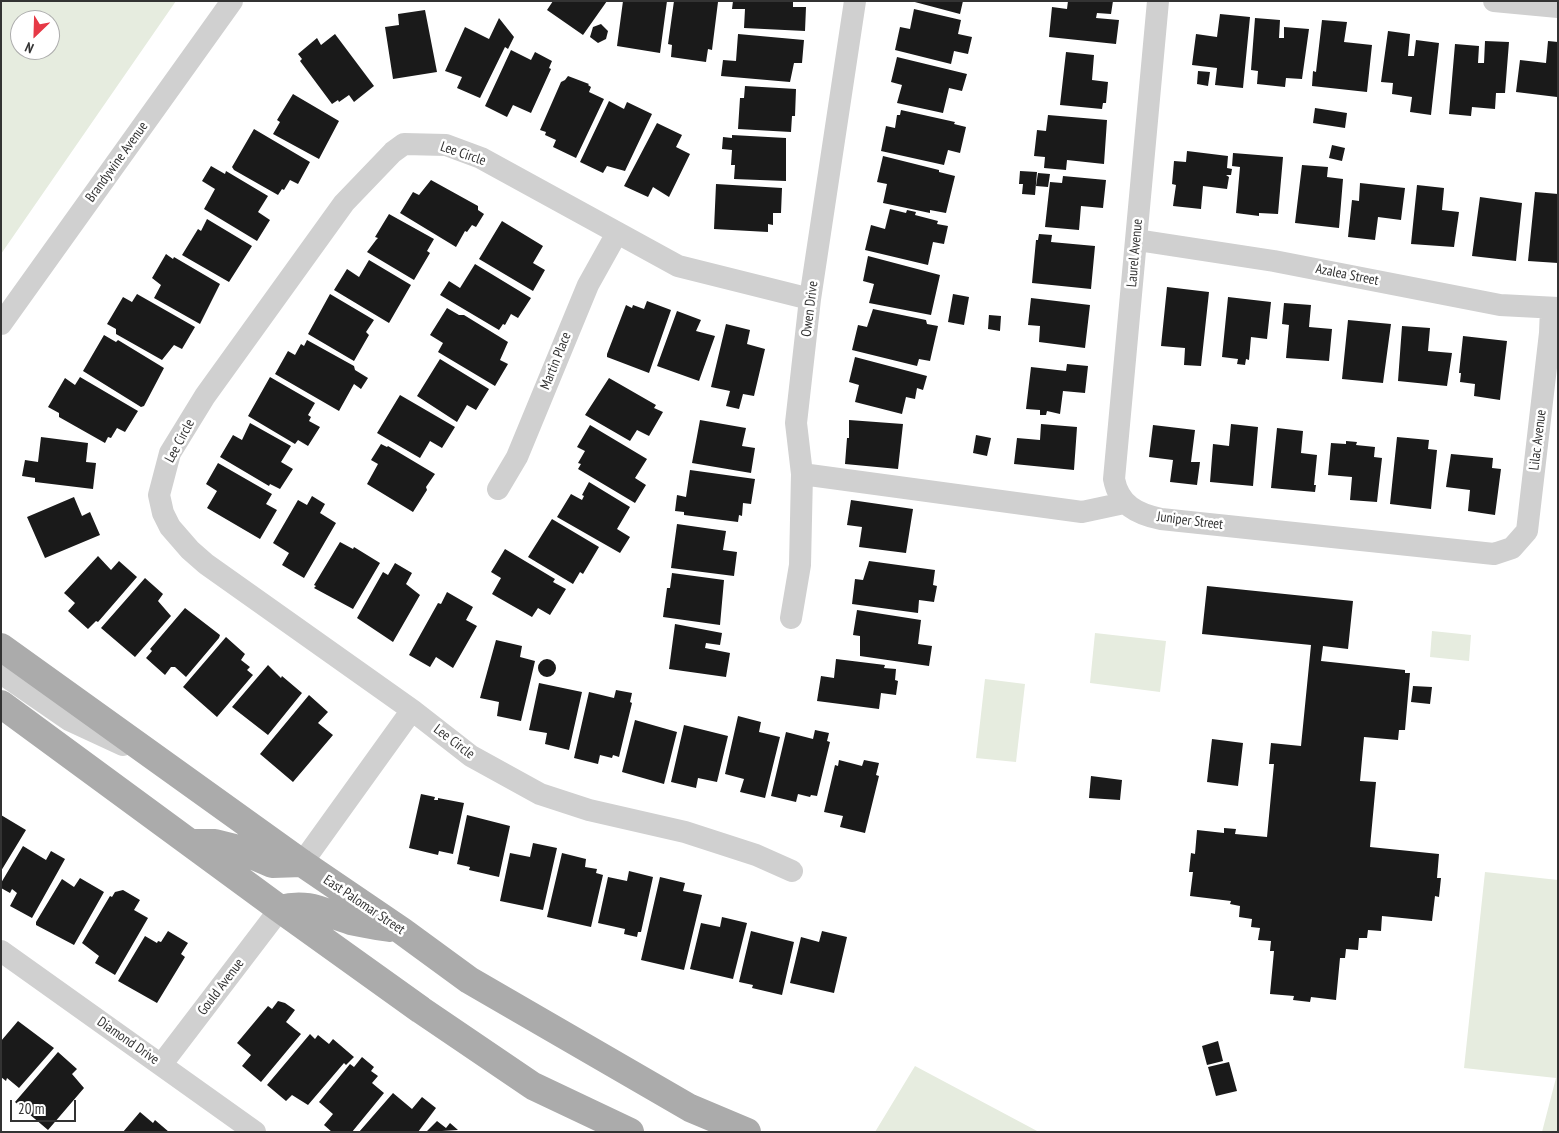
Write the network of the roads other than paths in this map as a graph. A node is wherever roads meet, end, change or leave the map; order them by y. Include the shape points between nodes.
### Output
1 (232, 1) edge
2 (856, 1) edge
3 (1158, 1) edge
4 (1494, 1) edge
5 (1558, 7) edge
6 (617, 233) junction
7 (1137, 240) junction
8 (810, 300) junction
9 (1554, 308) edge
10 (1, 324) edge
11 (802, 474) junction
12 (498, 489) dead end
13 (1124, 503) junction
14 (1494, 554) joint
15 (791, 618) dead end
16 (1, 646) edge
17 (1, 673) edge
18 (1, 704) edge
19 (412, 710) junction
20 (165, 765) junction
21 (193, 843) junction
22 (302, 863) junction
23 (792, 871) dead end
24 (280, 910) junction
25 (402, 931) junction
26 (1, 951) edge
27 (161, 1065) junction
28 (254, 1132) edge
29 (630, 1132) edge
30 (747, 1132) edge

1 - 10 street, Brandywine Avenue
2 - 8 street, Owen Drive
3 - 7 street, Laurel Avenue
4 - 5 street
6 - 8 street, Lee Circle via 678,266
6 - 12 street, Martin Place via 588,285 517,457
6 - 19 street, Lee Circle via 481,158 446,145 404,144 344,203 205,396 170,453 160,495 162,513 190,550
7 - 9 street, Azalea Street via 1274,261 1500,305
7 - 13 street, Laurel Avenue via 1114,479
8 - 11 street, Owen Drive via 796,423
9 - 14 street, Lilac Avenue via 1528,531 1512,548
11 - 13 street via 1082,512
11 - 15 street, Owen Drive via 800,565
13 - 14 street, Juniper Street via 1142,515 1161,519
16 - 20 main road, East Palomar Street
17 - 20 street via 69,720
18 - 21 main road
19 - 22 street
19 - 23 street, Lee Circle via 471,756 540,794 590,810 685,832 756,855
20 - 22 main road, East Palomar Street
21 - 22 main road via 222,845 272,864
21 - 24 main road
22 - 25 main road, East Palomar Street
24 - 25 main road via 296,905 311,907 352,921
24 - 27 street, Gould Avenue
24 - 29 main road via 533,1086
25 - 30 main road, East Palomar Street via 469,980 690,1108
26 - 27 street, Diamond Drive
27 - 28 street, Diamond Drive

